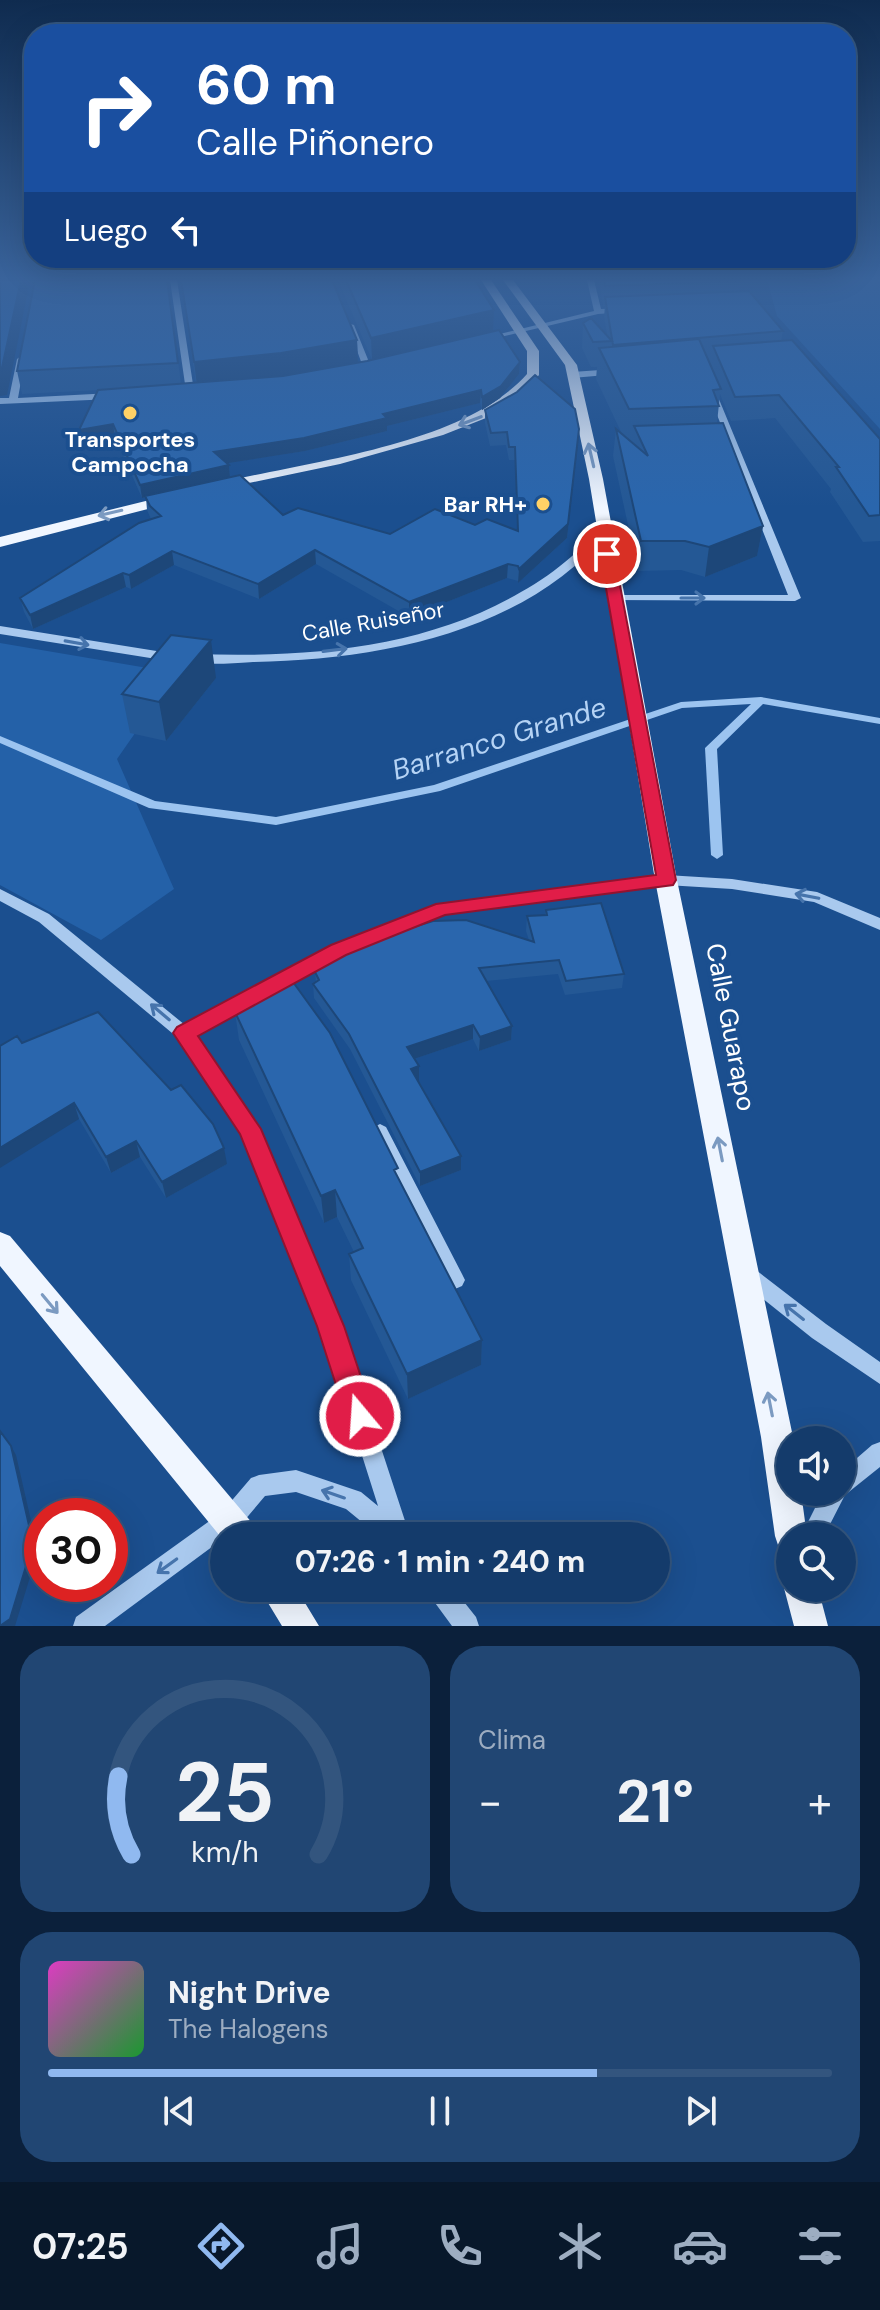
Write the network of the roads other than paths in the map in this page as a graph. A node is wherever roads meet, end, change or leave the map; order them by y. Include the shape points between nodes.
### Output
1 (21, 356) edge
2 (185, 356) edge
3 (362, 356) edge
4 (534, 356) edge
5 (564, 356) edge
6 (382, 363) edge
7 (367, 367) junction
8 (355, 369) edge
9 (629, 370) edge
10 (572, 375) junction
11 (706, 377) edge
12 (205, 390) edge
13 (190, 391) junction
14 (175, 393) edge
15 (117, 396) edge
16 (13, 400) junction
17 (0, 401) edge
18 (717, 444) edge
19 (733, 444) junction
20 (206, 490) edge
21 (191, 494) edge
22 (603, 532) junction
23 (0, 542) edge
24 (615, 598) junction
25 (0, 630) edge
26 (666, 880) junction
27 (0, 894) edge
28 (880, 924) edge
29 (184, 1033) junction
30 (369, 1111) edge
31 (0, 1245) edge
32 (745, 1273) junction
33 (455, 1280) edge
34 (880, 1374) edge
35 (880, 1453) edge
36 (856, 1473) edge
37 (231, 1522) edge
38 (239, 1522) edge
39 (380, 1522) edge
40 (394, 1522) edge
41 (789, 1522) edge
42 (210, 1545) edge
43 (286, 1602) edge
44 (449, 1602) edge
45 (805, 1602) edge
46 (85, 1626) edge
47 (302, 1626) edge
48 (467, 1626) edge
49 (811, 1626) edge

1 - 16 street
2 - 13 street
3 - 7 street
4 -> 20 main road via 532,377 485,415 402,443
5 - 10 main road
6 - 7 street
7 - 8 street
9 - 10 street
22 -> 10 main road
11 - 19 street
12 - 13 street
13 - 14 street
15 - 16 street
16 - 17 street
18 - 19 street
24 -> 19 street via 795,598
21 -> 23 main road
22 - 24 main road, Calle Guarapo
25 -> 22 street, Calle Ruiseñor via 151,656 209,659 262,659 364,647 473,621 545,582 581,557
24 - 26 main road, Calle Guarapo
28 -> 26 street via 817,897
26 - 29 street via 443,909 338,950 291,984
32 -> 26 main road, Calle Guarapo
29 -> 27 street via 44,918
29 - 40 street via 249,1129 331,1326
30 - 33 street
31 -> 37 main road
34 -> 32 street
41 -> 32 main road, Calle Guarapo
35 - 36 street
39 -> 38 street via 353,1500 296,1481 259,1486
42 -> 46 street
43 - 47 main road
44 - 48 street
45 - 49 main road

